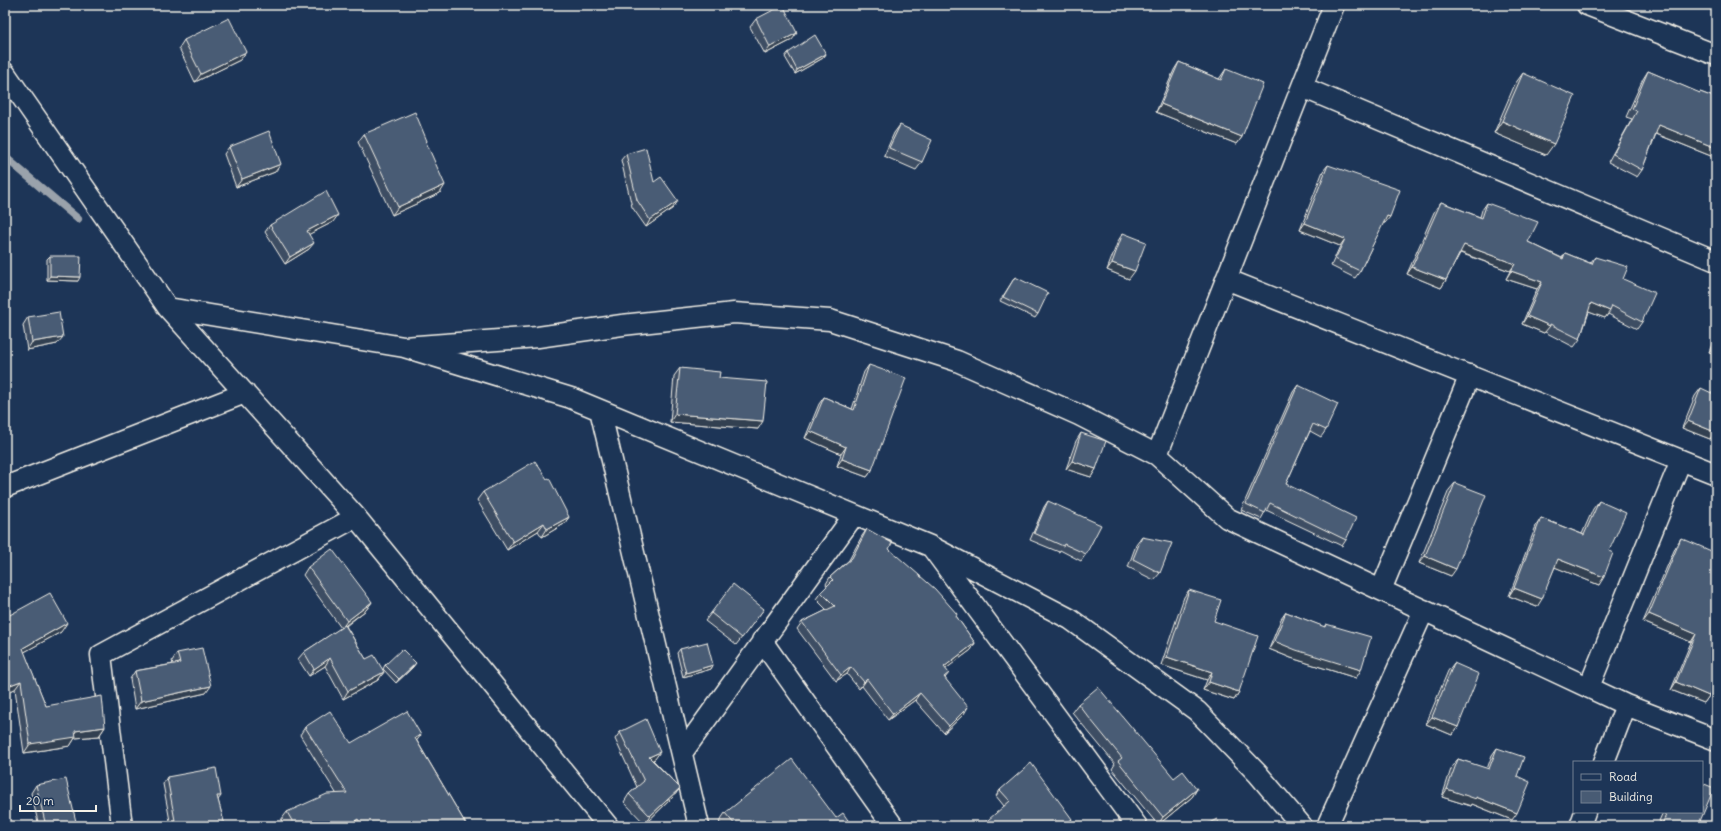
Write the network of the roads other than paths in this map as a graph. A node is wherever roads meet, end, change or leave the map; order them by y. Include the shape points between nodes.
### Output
1 (1334, 5) edge
2 (1587, 5) edge
3 (1716, 55) edge
4 (5, 73) edge
5 (1302, 87) junction
6 (1716, 261) edge
7 (1226, 279) junction
8 (168, 308) junction
9 (404, 347) junction
10 (1470, 375) junction
11 (245, 393) junction
12 (600, 410) junction
13 (1157, 455) junction
14 (1681, 460) junction
15 (1716, 474) edge
16 (5, 486) edge
17 (854, 514) junction
18 (356, 517) junction
19 (930, 546) junction
20 (1381, 590) junction
21 (1424, 610) junction
22 (762, 641) junction
23 (1589, 687) junction
24 (1626, 705) junction
25 (1716, 740) edge
26 (682, 754) junction
27 (1604, 761) edge
28 (1585, 813) edge
29 (122, 826) edge
30 (608, 826) edge
31 (699, 826) edge
32 (893, 826) edge
33 (1137, 826) edge
34 (1302, 826) edge
35 (1327, 826) edge
36 (1580, 826) edge

1 - 5 street
2 - 3 street
4 - 8 street
5 - 6 street
5 - 7 street
7 - 10 street
7 - 13 street
8 - 9 street
8 - 11 street
9 - 12 street via 571,398
9 - 13 street via 538,337 622,325 734,314 830,320 957,361 1079,415
10 - 14 street
10 - 20 street
11 - 16 street
11 - 18 street
12 - 17 street
12 - 26 street
13 - 20 street via 1227,518
14 - 15 street
14 - 23 street
17 - 19 street
17 - 22 street
18 - 29 street via 101,655
18 - 30 street
19 - 33 street
19 - 34 street via 1070,619 1197,711 1258,774
20 - 21 street
21 - 23 street
21 - 35 street
22 - 26 street
22 - 32 street
23 - 24 street
24 - 25 street
24 - 27 street
26 - 31 street
28 - 36 street

